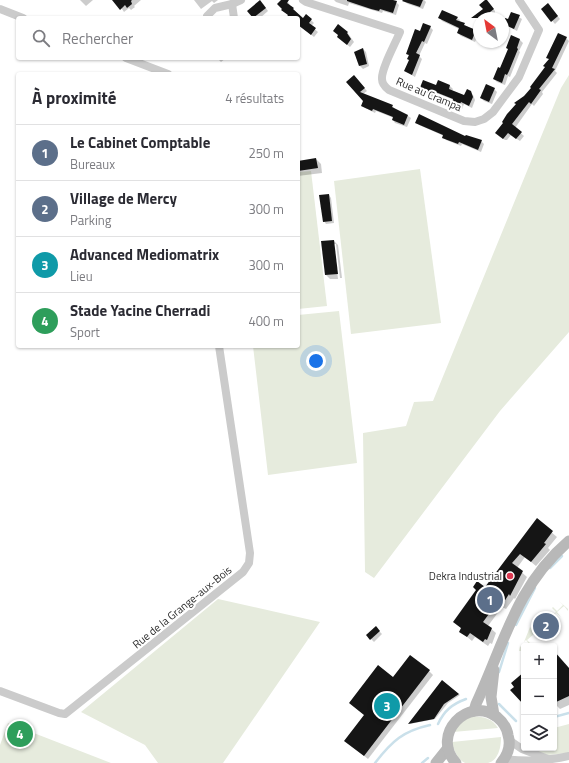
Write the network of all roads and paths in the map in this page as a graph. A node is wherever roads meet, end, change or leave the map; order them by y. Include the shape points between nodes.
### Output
1 (241, 0) edge
2 (302, 0) edge
3 (519, 0) edge
4 (232, 4) junction
5 (0, 9) edge
6 (18, 16) edge
7 (207, 16) edge
8 (234, 16) edge
9 (131, 60) edge
10 (163, 72) edge
11 (219, 348) edge
12 (569, 541) edge
13 (499, 648) junction
14 (0, 691) edge
15 (474, 711) junction
16 (494, 715) junction
17 (509, 740) junction
18 (448, 748) junction
19 (569, 756) edge
20 (553, 760) junction
21 (503, 761) edge
22 (436, 763) edge
23 (456, 763) edge

1 - 4 street
2 - 3 street, Rue au Crampa via 400,32 382,73 382,80 388,90 464,121 475,122 493,112 519,77 539,30
4 - 7 street via 215,8
4 - 8 street
5 - 6 street
9 - 10 street
11 - 14 street, Rue de la Grange-aux-Bois via 250,553 249,563 243,572 65,714
12 - 13 street via 535,578 510,622
13 - 15 street
13 - 16 street via 491,697
15 - 16 street
15 - 18 street via 460,717 451,727
16 - 17 street via 505,725
17 - 20 street via 522,749
17 - 21 street
18 - 22 street
18 - 23 street
19 - 20 street
20 - 21 street

